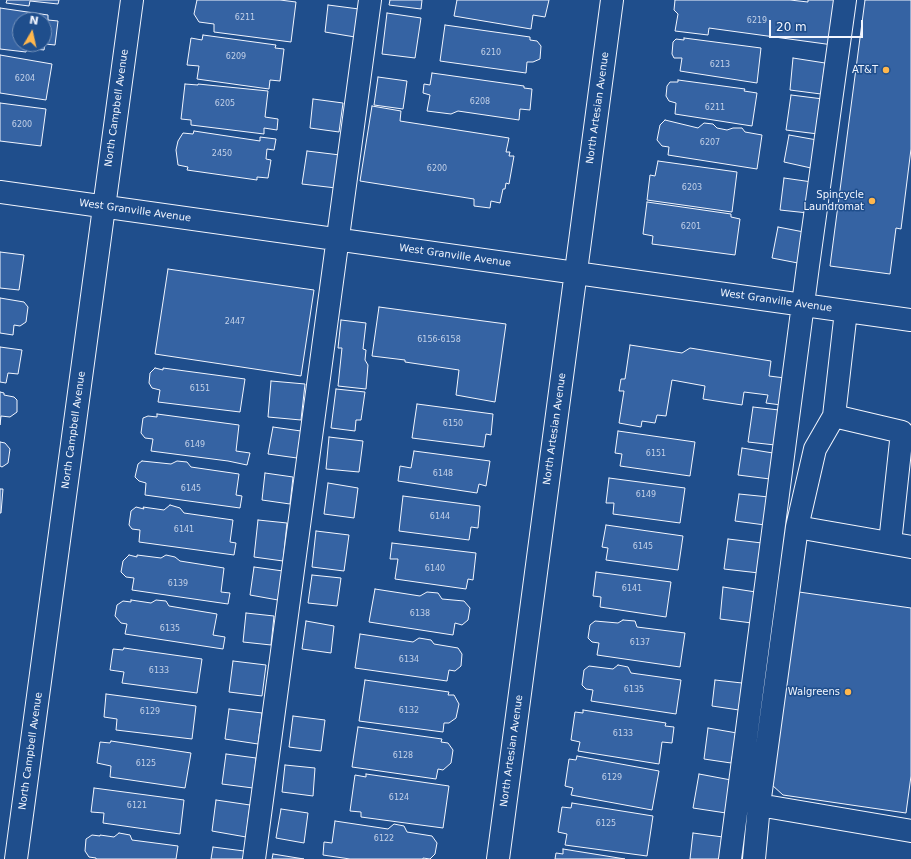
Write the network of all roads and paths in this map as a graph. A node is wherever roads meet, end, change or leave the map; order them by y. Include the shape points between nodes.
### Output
1 (132, 0) edge
2 (370, 0) edge
3 (612, 0) edge
4 (844, 0) edge
5 (0, 192) edge
6 (104, 206) junction
7 (337, 239) junction
8 (576, 273) junction
9 (803, 305) junction
10 (846, 311) junction
11 (911, 320) edge
12 (834, 416) junction
13 (798, 527) junction
14 (901, 545) edge
15 (759, 805) junction
16 (911, 831) edge
17 (16, 859) edge
18 (254, 859) edge
19 (498, 859) edge
20 (730, 859) edge
21 (754, 859) edge

1 - 6 street, North Campbell Avenue
2 - 7 street
3 - 8 street, North Artesian Avenue
4 - 9 street
5 - 6 street, West Granville Avenue
6 - 7 street, West Granville Avenue
6 - 17 street, North Campbell Avenue
7 - 8 street, West Granville Avenue
7 - 18 street
8 - 9 street, West Granville Avenue
8 - 19 street, North Artesian Avenue
9 - 10 street, West Granville Avenue
9 - 20 street
10 - 11 street, West Granville Avenue
10 - 12 street
12 - 13 street via 815,449
12 - 14 street via 902,432
13 - 14 street
13 - 15 street
15 - 16 street
15 - 21 street

